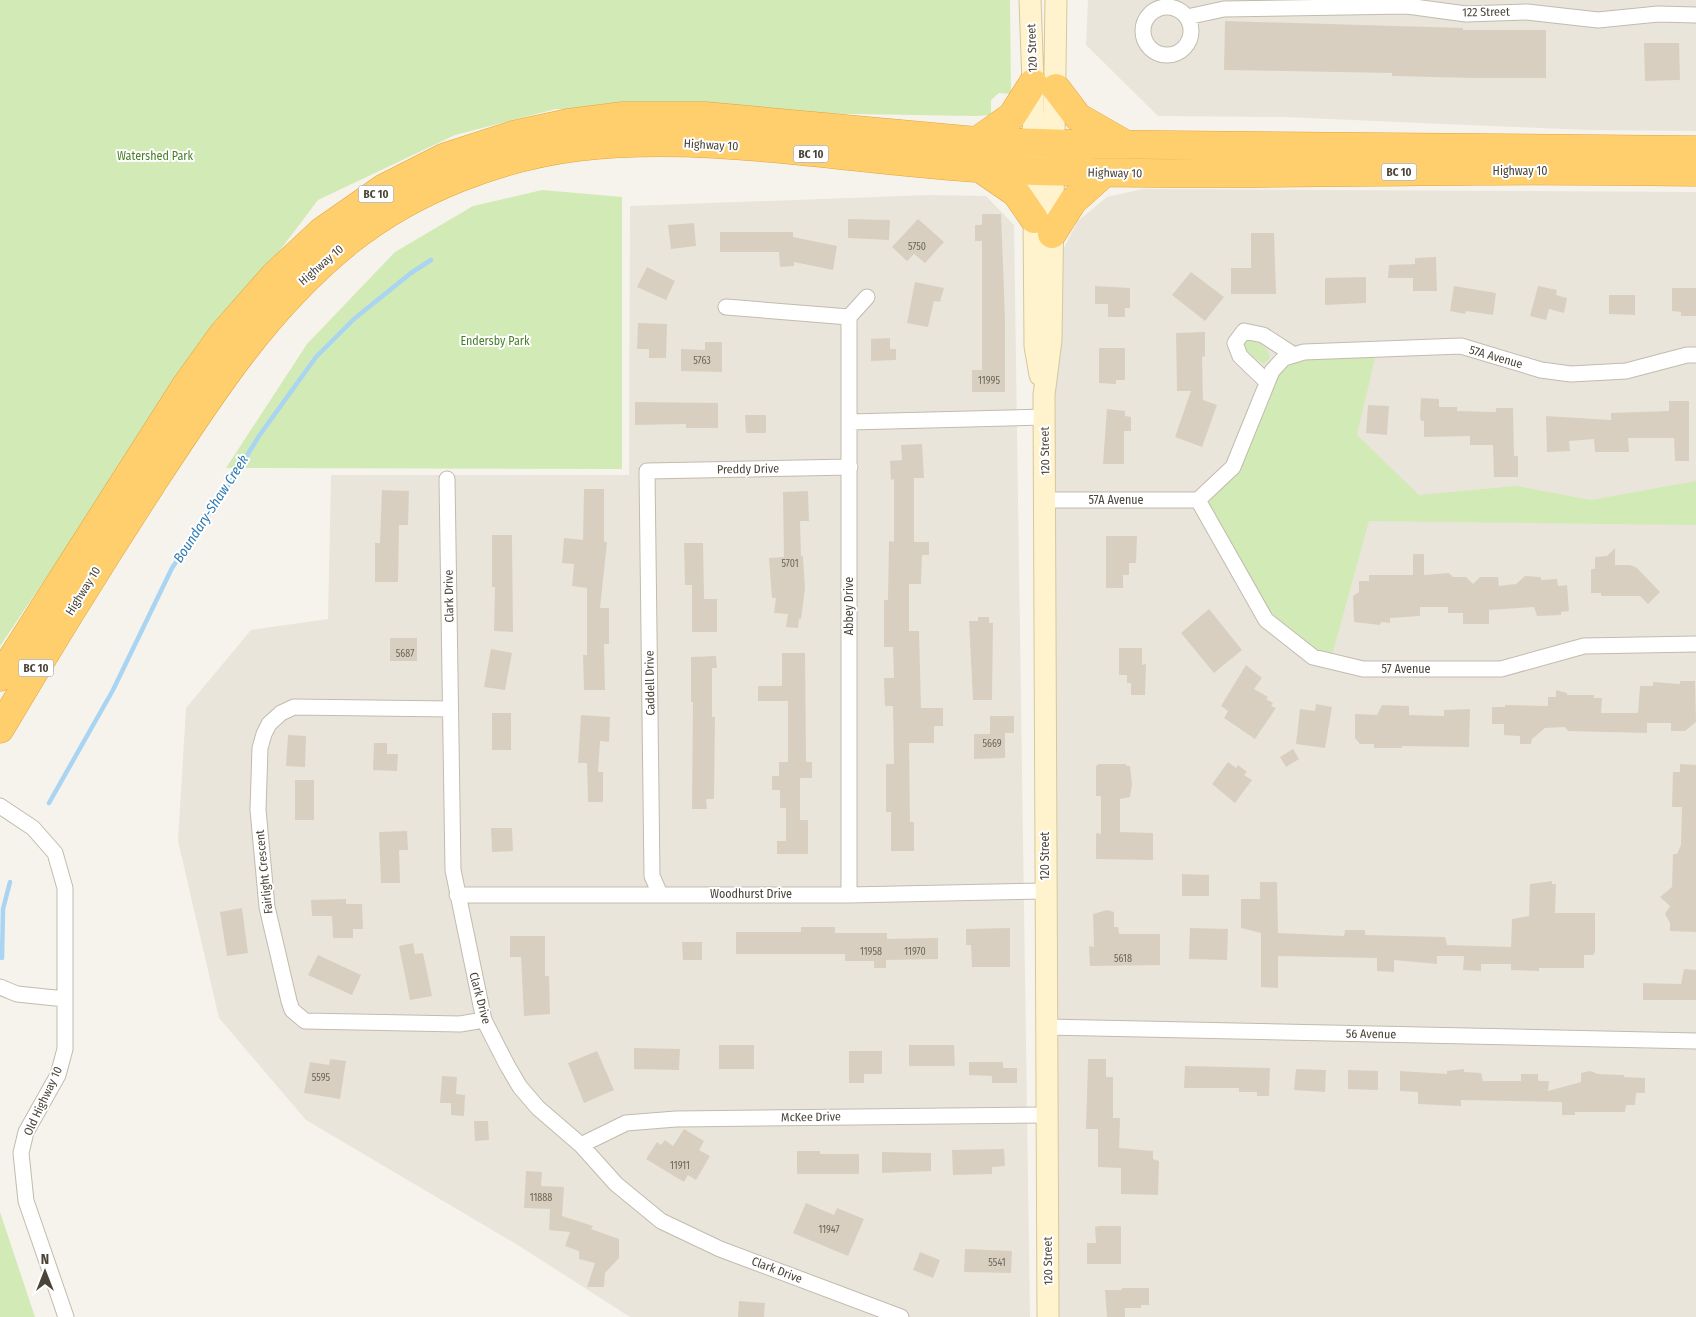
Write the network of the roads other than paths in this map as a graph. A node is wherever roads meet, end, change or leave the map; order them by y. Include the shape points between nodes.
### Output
1 (1030, 0) edge
2 (1056, 0) edge
3 (1696, 15) edge
4 (1187, 17) dead end
5 (1044, 85) junction
6 (977, 140) junction
7 (1044, 143) junction
8 (1128, 146) junction
9 (1696, 150) edge
10 (981, 169) junction
11 (1044, 171) junction
12 (1696, 172) edge
13 (1103, 174) junction
14 (1043, 226) junction
15 (867, 297) dead end
16 (726, 307) dead end
17 (849, 317) junction
18 (1294, 355) junction
19 (1696, 355) edge
20 (1267, 382) junction
21 (1044, 417) junction
22 (850, 422) junction
23 (850, 467) junction
24 (647, 471) joint
25 (447, 479) dead end
26 (1045, 500) junction
27 (1198, 500) junction
28 (1696, 644) edge
29 (0, 677) edge
30 (450, 709) junction
31 (0, 729) edge
32 (0, 806) edge
33 (1045, 890) junction
34 (660, 894) junction
35 (457, 895) junction
36 (849, 895) junction
37 (0, 987) edge
38 (65, 999) junction
39 (484, 1020) junction
40 (1046, 1027) junction
41 (1696, 1041) edge
42 (1047, 1114) junction
43 (581, 1145) junction
44 (66, 1317) edge
45 (901, 1317) edge
46 (1048, 1317) edge

1 - 5 street, 120 Street
2 - 5 street, 120 Street
3 - 4 street, 122 Street via 1658,14 1598,20 1527,12 1466,14 1407,6 1224,9
5 - 6 highway via 1012,116
5 - 7 street, 120 Street
5 - 8 highway via 1078,117
6 - 7 highway, Highway 10 / BC 10
6 - 29 highway, Highway 10 / BC 10 via 705,116 623,116 513,135 445,158 384,188 321,232 274,276 223,334 184,387
7 - 8 highway, Highway 10 / BC 10
7 - 11 street, 120 Street
8 - 9 highway, Highway 10 / BC 10
10 - 11 highway, Highway 10 / BC 10
10 - 14 highway via 1016,193
10 - 31 highway, Highway 10 / BC 10 via 717,144 634,143 574,148 513,160 442,186 398,209 353,238 294,290 231,365 73,606
11 - 13 highway, Highway 10 / BC 10
11 - 14 street, 120 Street
12 - 13 highway, Highway 10 / BC 10 via 1483,170
13 - 14 highway
14 - 21 street, 120 Street via 1051,340
15 - 17 street
16 - 17 street
17 - 22 street, Abbey Drive
18 - 19 street, 57A Avenue via 1461,346 1541,370 1571,374 1626,371
18 - 20 street, 57A Avenue via 1284,358
18 - 20 street via 1263,335 1244,331 1235,343 1240,356
20 - 27 street, 57A Avenue via 1233,467
21 - 22 street
21 - 26 street, 120 Street
22 - 23 street, Abbey Drive
23 - 24 street, Preddy Drive
23 - 36 street, Abbey Drive
24 - 34 street, Caddell Drive via 652,876
25 - 30 street, Clark Drive
26 - 27 street, 57A Avenue
26 - 33 street, 120 Street
27 - 28 street, 57 Avenue via 1266,620 1313,658 1364,670 1501,669 1584,646
30 - 35 street, Clark Drive via 453,870
30 - 39 street, Fairlight Crescent via 294,707 269,724 260,748 258,810 266,908 289,1001 297,1016 305,1021 460,1024
32 - 38 street, Old Highway 10 via 33,828 55,854 65,888
33 - 36 street, Woodhurst Drive
33 - 40 street, 120 Street
34 - 35 street, Woodhurst Drive
34 - 36 street, Woodhurst Drive
35 - 39 street, Clark Drive
37 - 38 street via 18,994
38 - 44 street, Old Highway 10 via 65,1048 58,1075 26,1132 21,1153 26,1201
39 - 43 street, Clark Drive via 520,1086 538,1108
40 - 41 street, 56 Avenue
40 - 42 street, 120 Street
42 - 43 street, McKee Drive via 676,1119 626,1123
42 - 46 street, 120 Street
43 - 45 street, Clark Drive via 616,1184 661,1221 720,1249

